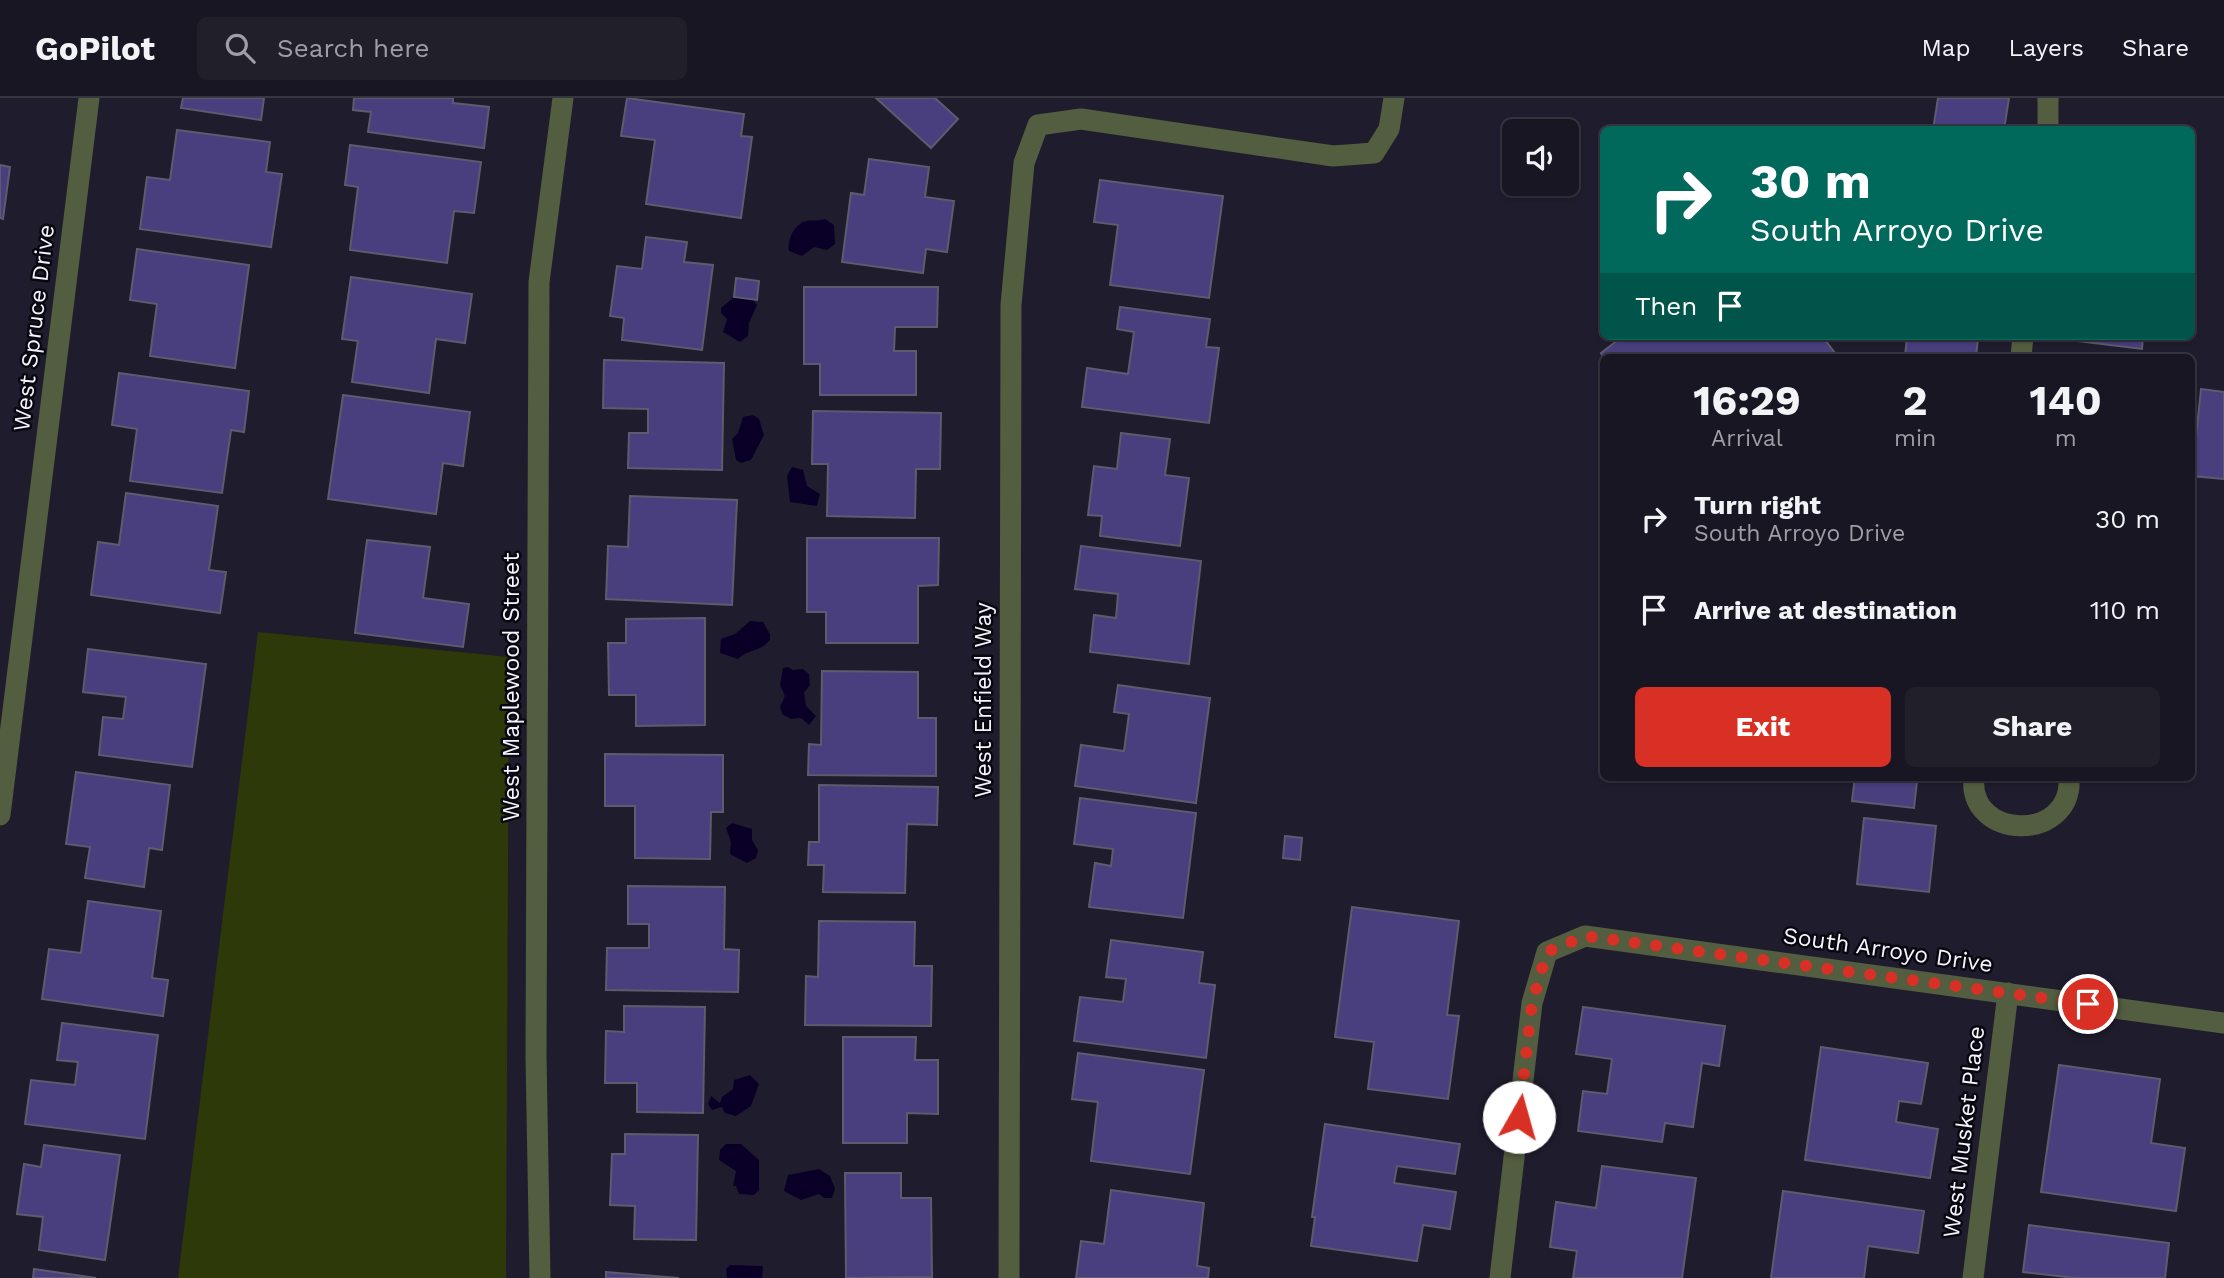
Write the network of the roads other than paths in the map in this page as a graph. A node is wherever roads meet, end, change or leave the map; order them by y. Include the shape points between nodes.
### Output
1 (89, 98) edge
2 (563, 98) edge
3 (1394, 98) edge
4 (1974, 781) edge
5 (2068, 781) edge
6 (0, 815) edge
7 (2008, 993) junction
8 (2224, 1023) edge
9 (540, 1278) edge
10 (1009, 1278) edge
11 (1500, 1278) edge
12 (1973, 1278) edge

1 - 6 street, West Spruce Drive
2 - 9 street, West Maplewood Street via 539,282 536,1056
3 - 10 street, West Enfield Way via 1389,129 1374,153 1333,156 1081,119 1038,125 1024,163 1011,305
4 - 5 street via 1986,812 2013,827 2044,822 2057,812 2066,799
7 - 8 street, South Arroyo Drive
7 - 11 street, South Arroyo Drive via 1585,936 1547,952 1531,1010
7 - 12 street, West Musket Place

